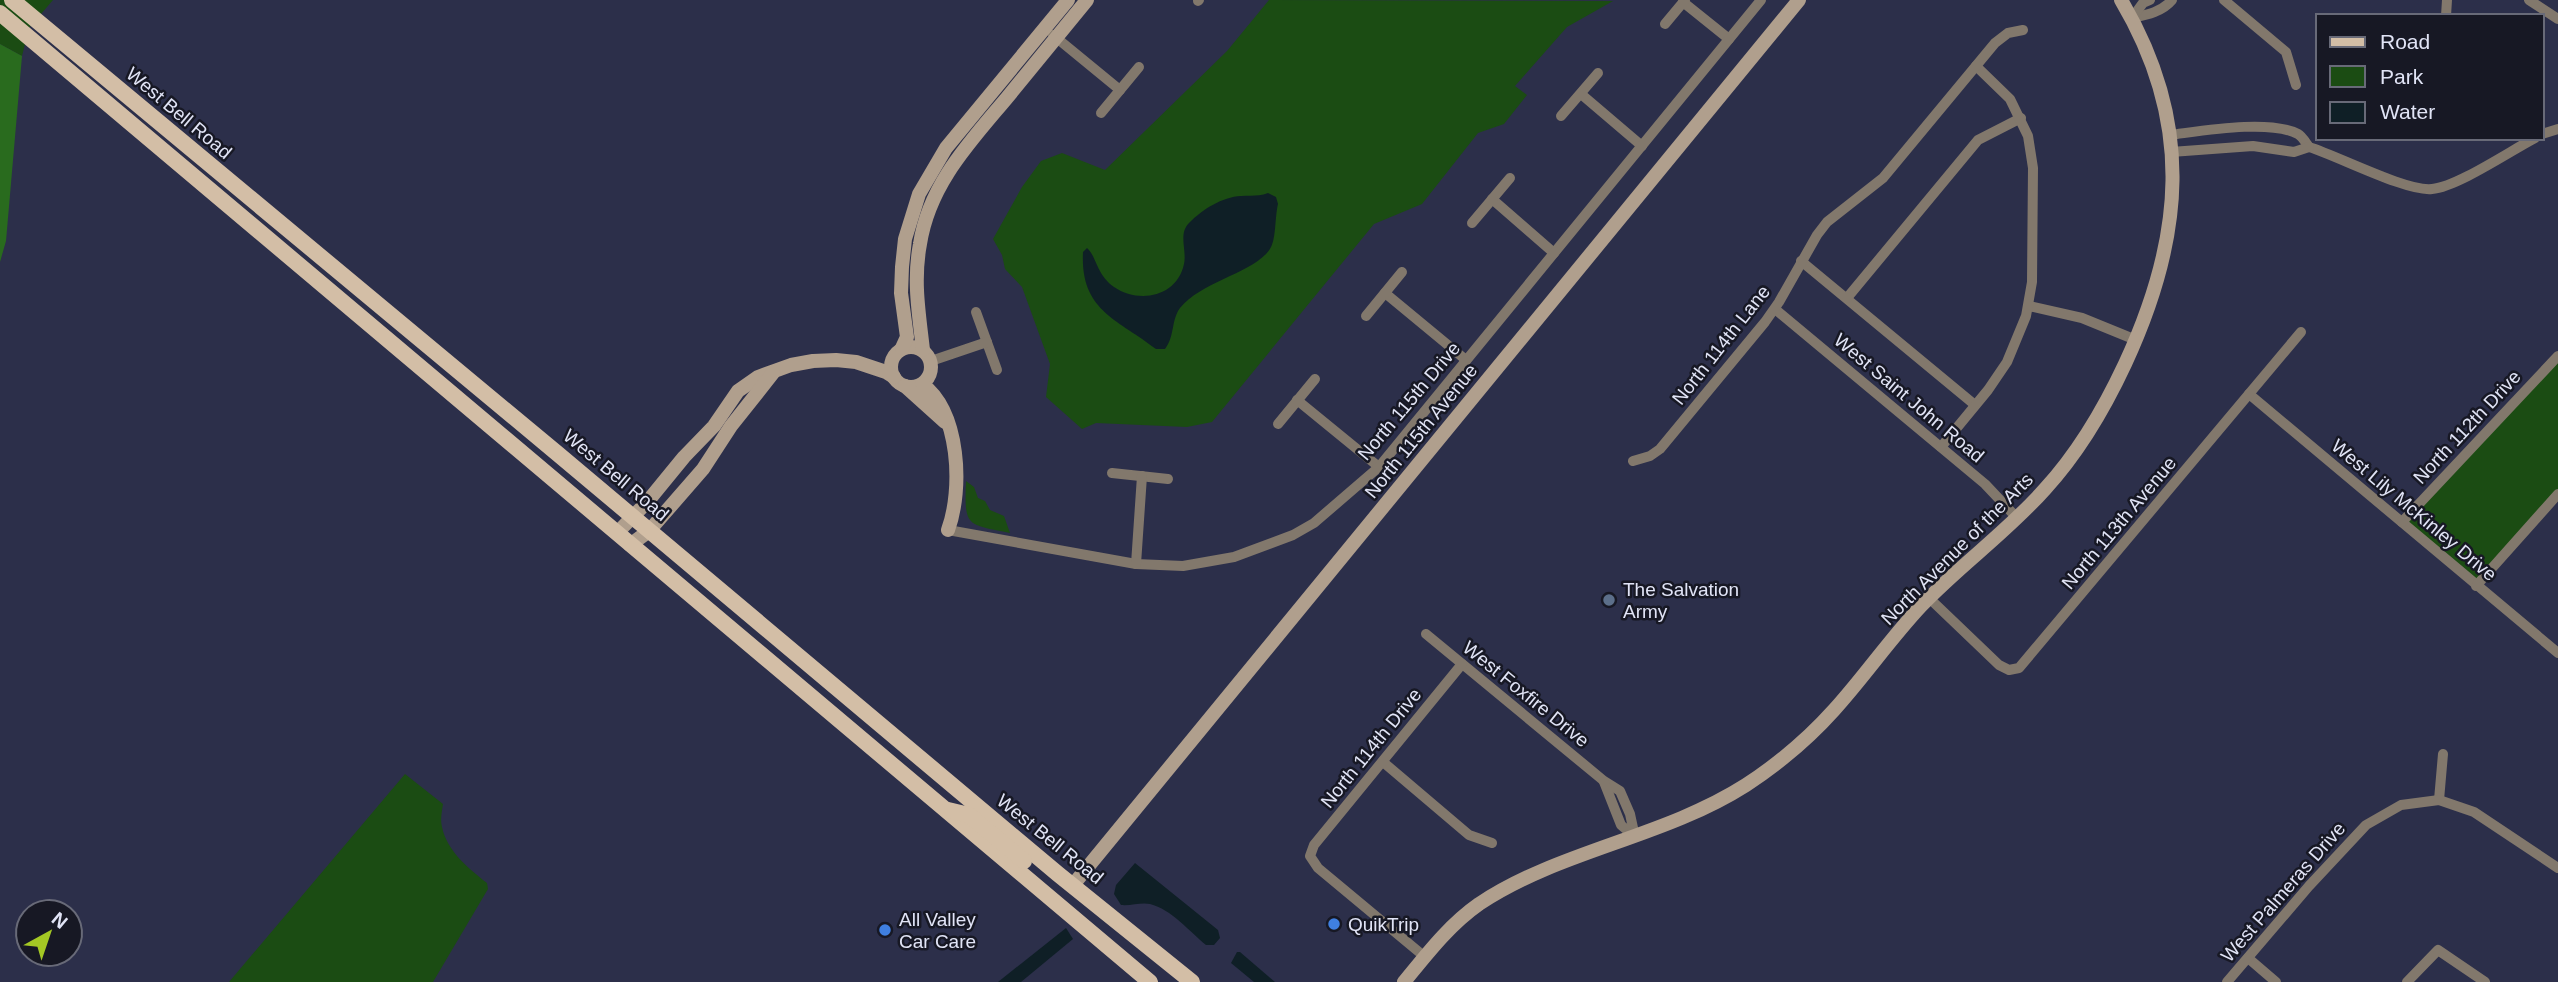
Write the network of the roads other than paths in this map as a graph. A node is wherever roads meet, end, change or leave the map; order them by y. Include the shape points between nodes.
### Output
1 (12, 0) edge
2 (1068, 0) edge
3 (1087, 0) edge
4 (1761, 0) edge
5 (1799, 0) edge
6 (2121, 0) edge
7 (2150, 0) edge
8 (2172, 0) edge
9 (2224, 0) edge
10 (2529, 0) edge
11 (1684, 1) edge
12 (0, 13) edge
13 (2132, 18) junction
14 (2558, 19) edge
15 (1665, 24) dead end
16 (2024, 30) dead end
17 (1051, 33) junction
18 (1729, 39) junction
19 (1976, 66) junction
20 (1139, 67) dead end
21 (1598, 73) dead end
22 (2296, 85) dead end
23 (1120, 90) junction
24 (1581, 94) junction
25 (1101, 113) dead end
26 (1561, 116) dead end
27 (2021, 118) junction
28 (2170, 135) junction
29 (2531, 140) edge
30 (1642, 146) junction
31 (2309, 147) junction
32 (2171, 152) junction
33 (1510, 178) dead end
34 (1492, 199) junction
35 (1472, 223) dead end
36 (1554, 253) junction
37 (1801, 261) junction
38 (1402, 272) dead end
39 (1385, 293) junction
40 (1847, 298) junction
41 (2029, 306) junction
42 (1775, 309) junction
43 (976, 313) dead end
44 (1366, 316) dead end
45 (2301, 332) dead end
46 (2136, 340) junction
47 (987, 341) junction
48 (902, 348) junction
49 (927, 355) junction
50 (2558, 356) edge
51 (1466, 360) junction
52 (891, 361) junction
53 (856, 362) junction
54 (997, 370) dead end
55 (774, 372) junction
56 (1315, 379) dead end
57 (899, 382) junction
58 (922, 384) junction
59 (2249, 394) junction
60 (1297, 400) junction
61 (1975, 405) junction
62 (1278, 424) dead end
63 (948, 425) junction
64 (1941, 447) junction
65 (1633, 461) dead end
66 (1379, 467) junction
67 (1112, 473) dead end
68 (1142, 476) junction
69 (1168, 479) dead end
70 (2558, 494) edge
71 (632, 517) junction
72 (2017, 518) junction
73 (2402, 522) junction
74 (948, 530) joint
75 (649, 531) junction
76 (617, 533) junction
77 (629, 545) junction
78 (1136, 564) junction
79 (2476, 586) junction
80 (1929, 598) junction
81 (736, 632) junction
82 (1426, 634) dead end
83 (2558, 653) edge
84 (1462, 664) junction
85 (835, 687) junction
86 (850, 729) junction
87 (2444, 754) dead end
88 (1382, 762) junction
89 (945, 779) junction
90 (2439, 800) junction
91 (944, 809) junction
92 (1634, 837) junction
93 (1492, 843) dead end
94 (2558, 868) edge
95 (1073, 886) junction
96 (1425, 957) junction
97 (2248, 958) junction
98 (1150, 982) edge
99 (1192, 982) edge
100 (1404, 982) edge
101 (2227, 982) edge
102 (2276, 982) edge
103 (2407, 982) edge
104 (2485, 982) edge

1 - 71 main road, West Bell Road
2 - 17 street
3 - 17 street
4 - 18 street, North 115th Drive
5 - 95 street, North 115th Avenue
6 - 13 street, North Avenue of the Arts
7 - 13 street
8 - 13 street via 2150,14
9 - 22 street via 2286,52
10 - 14 street
11 - 15 street
11 - 18 street
12 - 76 main road, West Bell Road
13 - 28 street, North Avenue of the Arts via 2155,70
16 - 19 street, North 114th Lane via 2001,38
17 - 23 street
17 - 48 street via 946,148 919,194 905,239 901,293 907,337
17 - 49 street via 958,157 933,200 916,269
18 - 30 street, North 115th Drive
19 - 27 street via 2004,91
19 - 37 street, North 114th Lane via 1883,178 1827,222
20 - 23 street
21 - 24 street
23 - 25 street
24 - 26 street
24 - 30 street
27 - 40 street via 1978,140
27 - 41 street via 2033,168
28 - 31 street via 2271,128 2300,135
28 - 32 street, North Avenue of the Arts
29 - 31 street via 2448,186 2430,190 2399,183
30 - 36 street, North 115th Drive
31 - 32 street via 2294,152 2253,146
32 - 46 street, North Avenue of the Arts via 2166,248
33 - 34 street
34 - 35 street
34 - 36 street
36 - 51 street, North 115th Drive
37 - 40 street
37 - 42 street, North 114th Lane
38 - 39 street
39 - 44 street
39 - 51 street
40 - 61 street
41 - 46 street via 2081,317
41 - 61 street via 2007,362
42 - 64 street, West Saint John Road
42 - 65 street, North 114th Lane via 1660,449
43 - 47 street
45 - 59 street, North 113th Avenue
46 - 72 street, North Avenue of the Arts via 2085,437
47 - 49 street
47 - 54 street
48 - 49 street via 913,346
48 - 52 street
49 - 58 street via 930,374
50 - 73 street, North 112th Drive
51 - 66 street, North 115th Drive
52 - 53 street
52 - 57 street
53 - 55 street via 813,361
53 - 57 street via 886,372
55 - 71 street via 738,391 714,426
55 - 75 street via 703,469
56 - 60 street
57 - 58 street
57 - 63 street
58 - 63 street via 940,403
59 - 73 street, West Lily McKinley Drive
59 - 80 street, North 113th Avenue via 2014,671 1981,649
60 - 62 street
60 - 66 street
61 - 64 street
63 - 74 street via 957,475 956,504
64 - 72 street, West Saint John Road
66 - 78 street, North 115th Drive via 1314,523 1275,543 1234,557 1183,566
67 - 68 street
68 - 69 street
68 - 78 street
70 - 79 street
71 - 75 main road, West Bell Road
71 - 76 street
72 - 80 street, North Avenue of the Arts
73 - 79 street, West Lily McKinley Drive
74 - 78 street, North 115th Drive
75 - 77 street
75 - 85 main road, West Bell Road
76 - 77 main road, West Bell Road
77 - 81 main road, West Bell Road
79 - 83 street, West Lily McKinley Drive
80 - 92 street, North Avenue of the Arts via 1835,709 1796,747 1716,802
81 - 85 main road via 768,646 819,689
81 - 86 main road, West Bell Road
82 - 84 street, West Foxfire Drive
84 - 88 street, North 114th Drive
84 - 92 street, West Foxfire Drive via 1620,791
85 - 89 main road, West Bell Road
86 - 89 main road via 858,725 870,729 921,771
86 - 91 main road, West Bell Road
87 - 90 street
88 - 93 street via 1469,835
88 - 96 street, North 114th Drive via 1314,845 1310,856 1318,868
89 - 95 main road, West Bell Road
90 - 94 street via 2474,812
90 - 97 street, West Palmeras Drive via 2401,806 2366,825
91 - 95 main road via 969,815 1054,886
91 - 98 main road, West Bell Road
92 - 96 street, North Avenue of the Arts via 1492,896 1466,914
95 - 99 main road, West Bell Road
96 - 100 street, North Avenue of the Arts
97 - 101 street, West Palmeras Drive
97 - 102 street
103 - 104 street via 2438,950

